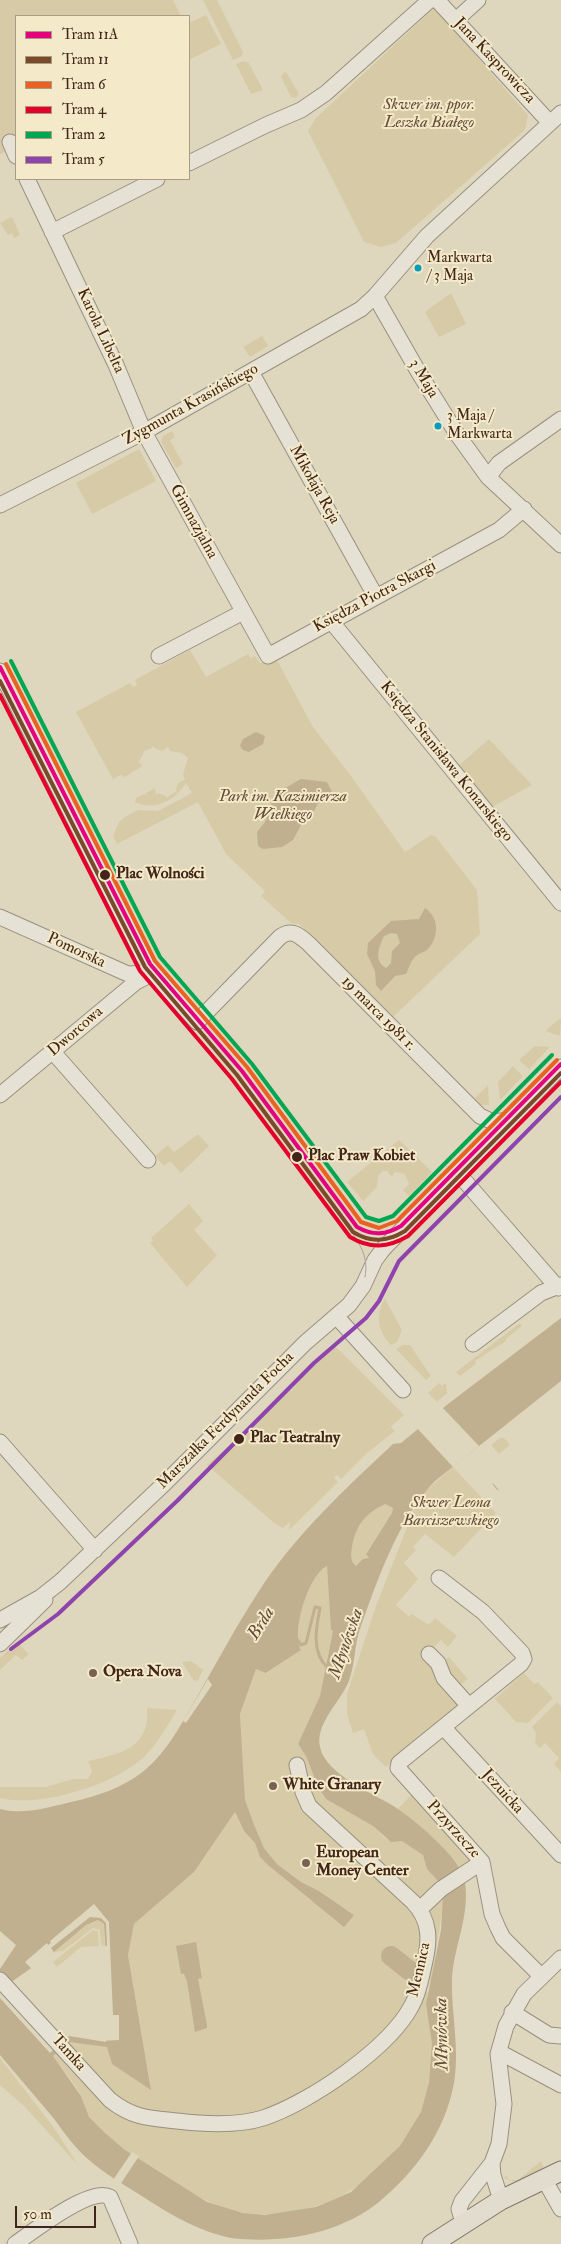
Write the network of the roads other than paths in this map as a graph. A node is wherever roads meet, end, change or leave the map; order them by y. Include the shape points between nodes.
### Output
1 (430, 0) edge
2 (437, 0) edge
3 (478, 0) edge
4 (456, 20) junction
5 (551, 117) edge
6 (190, 163) edge
7 (28, 180) edge
8 (156, 180) edge
9 (52, 232) junction
10 (375, 296) junction
11 (251, 372) junction
12 (561, 419) edge
13 (144, 432) junction
14 (488, 477) junction
15 (0, 505) edge
16 (524, 509) junction
17 (559, 539) edge
18 (376, 597) junction
19 (243, 612) junction
20 (331, 621) junction
21 (159, 656) dead end
22 (0, 671) edge
23 (561, 903) edge
24 (0, 917) edge
25 (154, 973) junction
26 (53, 1052) junction
27 (559, 1074) edge
28 (0, 1095) edge
29 (480, 1116) junction
30 (509, 1120) junction
31 (482, 1147) junction
32 (148, 1160) dead end
33 (457, 1172) junction
34 (559, 1287) edge
35 (336, 1316) junction
36 (473, 1344) dead end
37 (403, 1390) dead end
38 (0, 1442) edge
39 (95, 1550) junction
40 (439, 1578) dead end
41 (60, 1582) junction
42 (0, 1620) edge
43 (0, 1644) edge
44 (430, 1654) dead end
45 (469, 1706) junction
46 (444, 1728) junction
47 (297, 1765) dead end
48 (561, 1855) edge
49 (482, 1862) junction
50 (420, 1909) junction
51 (561, 1958) edge
52 (541, 1976) junction
53 (0, 1980) edge
54 (512, 2012) junction
55 (561, 2036) edge
56 (498, 2054) junction
57 (561, 2085) edge
58 (141, 2118) joint
59 (492, 2163) junction
60 (553, 2175) edge
61 (501, 2200) junction
62 (561, 2209) edge
63 (463, 2223) junction
64 (15, 2244) edge
65 (130, 2244) edge
66 (432, 2244) edge

1 - 6 street via 326,93 301,110
2 - 4 street, Jana Kasprowicza
3 - 4 street
4 - 5 street, Jana Kasprowicza
5 - 10 street, Zygmunta Krasińskiego via 427,236
7 - 9 street, Karola Libelta
8 - 9 street
9 - 13 street, Karola Libelta via 116,365
10 - 11 street, Zygmunta Krasińskiego via 361,309
10 - 14 street, 3 Maja via 457,434
11 - 13 street, Zygmunta Krasińskiego
11 - 18 street, Mikołaja Reja
12 - 14 street via 499,463
13 - 15 street, Zygmunta Krasińskiego
13 - 19 street, Gimnazjalna
14 - 16 street, 3 Maja
16 - 17 street, 3 Maja
16 - 18 street, Księdza Piotra Skargi via 499,530
18 - 20 street, Księdza Piotra Skargi
19 - 20 street, Księdza Piotra Skargi via 268,656
19 - 21 street
20 - 23 street, Księdza Stanisława Konarskiego
22 - 25 street
24 - 25 street, Pomorska via 128,974
25 - 26 street, Dworcowa via 136,982
25 - 29 street, 19 marca 1981 r. via 197,1022 272,945 287,933 295,933
26 - 28 street, Dworcowa
26 - 32 street
27 - 30 street, Marszałka Ferdynanda Focha
29 - 30 street via 493,1122
29 - 31 street via 485,1129
30 - 31 street, Marszałka Ferdynanda Focha
31 - 33 street, Marszałka Ferdynanda Focha
33 - 34 street
33 - 35 street, Marszałka Ferdynanda Focha via 380,1253 358,1294
34 - 36 street via 541,1293
35 - 37 street
35 - 39 street, Marszałka Ferdynanda Focha via 299,1348
38 - 39 street
39 - 41 street, Marszałka Ferdynanda Focha
40 - 45 street via 483,1612 524,1659
41 - 42 street, Marszałka Ferdynanda Focha via 41,1597
41 - 43 street, Marszałka Ferdynanda Focha
44 - 45 street via 444,1678
45 - 46 street
46 - 48 street, Jezuicka
46 - 49 street, Przyrzecze via 400,1763 399,1771
47 - 50 street, Mennica via 309,1806
49 - 50 street via 441,1889
49 - 52 street, Przyrzecze via 492,1914 503,1938
50 - 58 street, Mennica via 426,1920 427,1953 413,2004 394,2032 350,2070 264,2118 190,2123
51 - 52 street
52 - 54 street
53 - 58 street, Tamka via 110,2100 122,2110
54 - 55 street via 549,2035
54 - 56 street
56 - 57 street
56 - 59 street via 504,2109 500,2144
59 - 61 street
59 - 63 street via 462,2201 459,2209
60 - 61 main road
60 - 62 street
61 - 63 main road
63 - 66 main road
64 - 65 street via 61,2213 98,2194 110,2197

